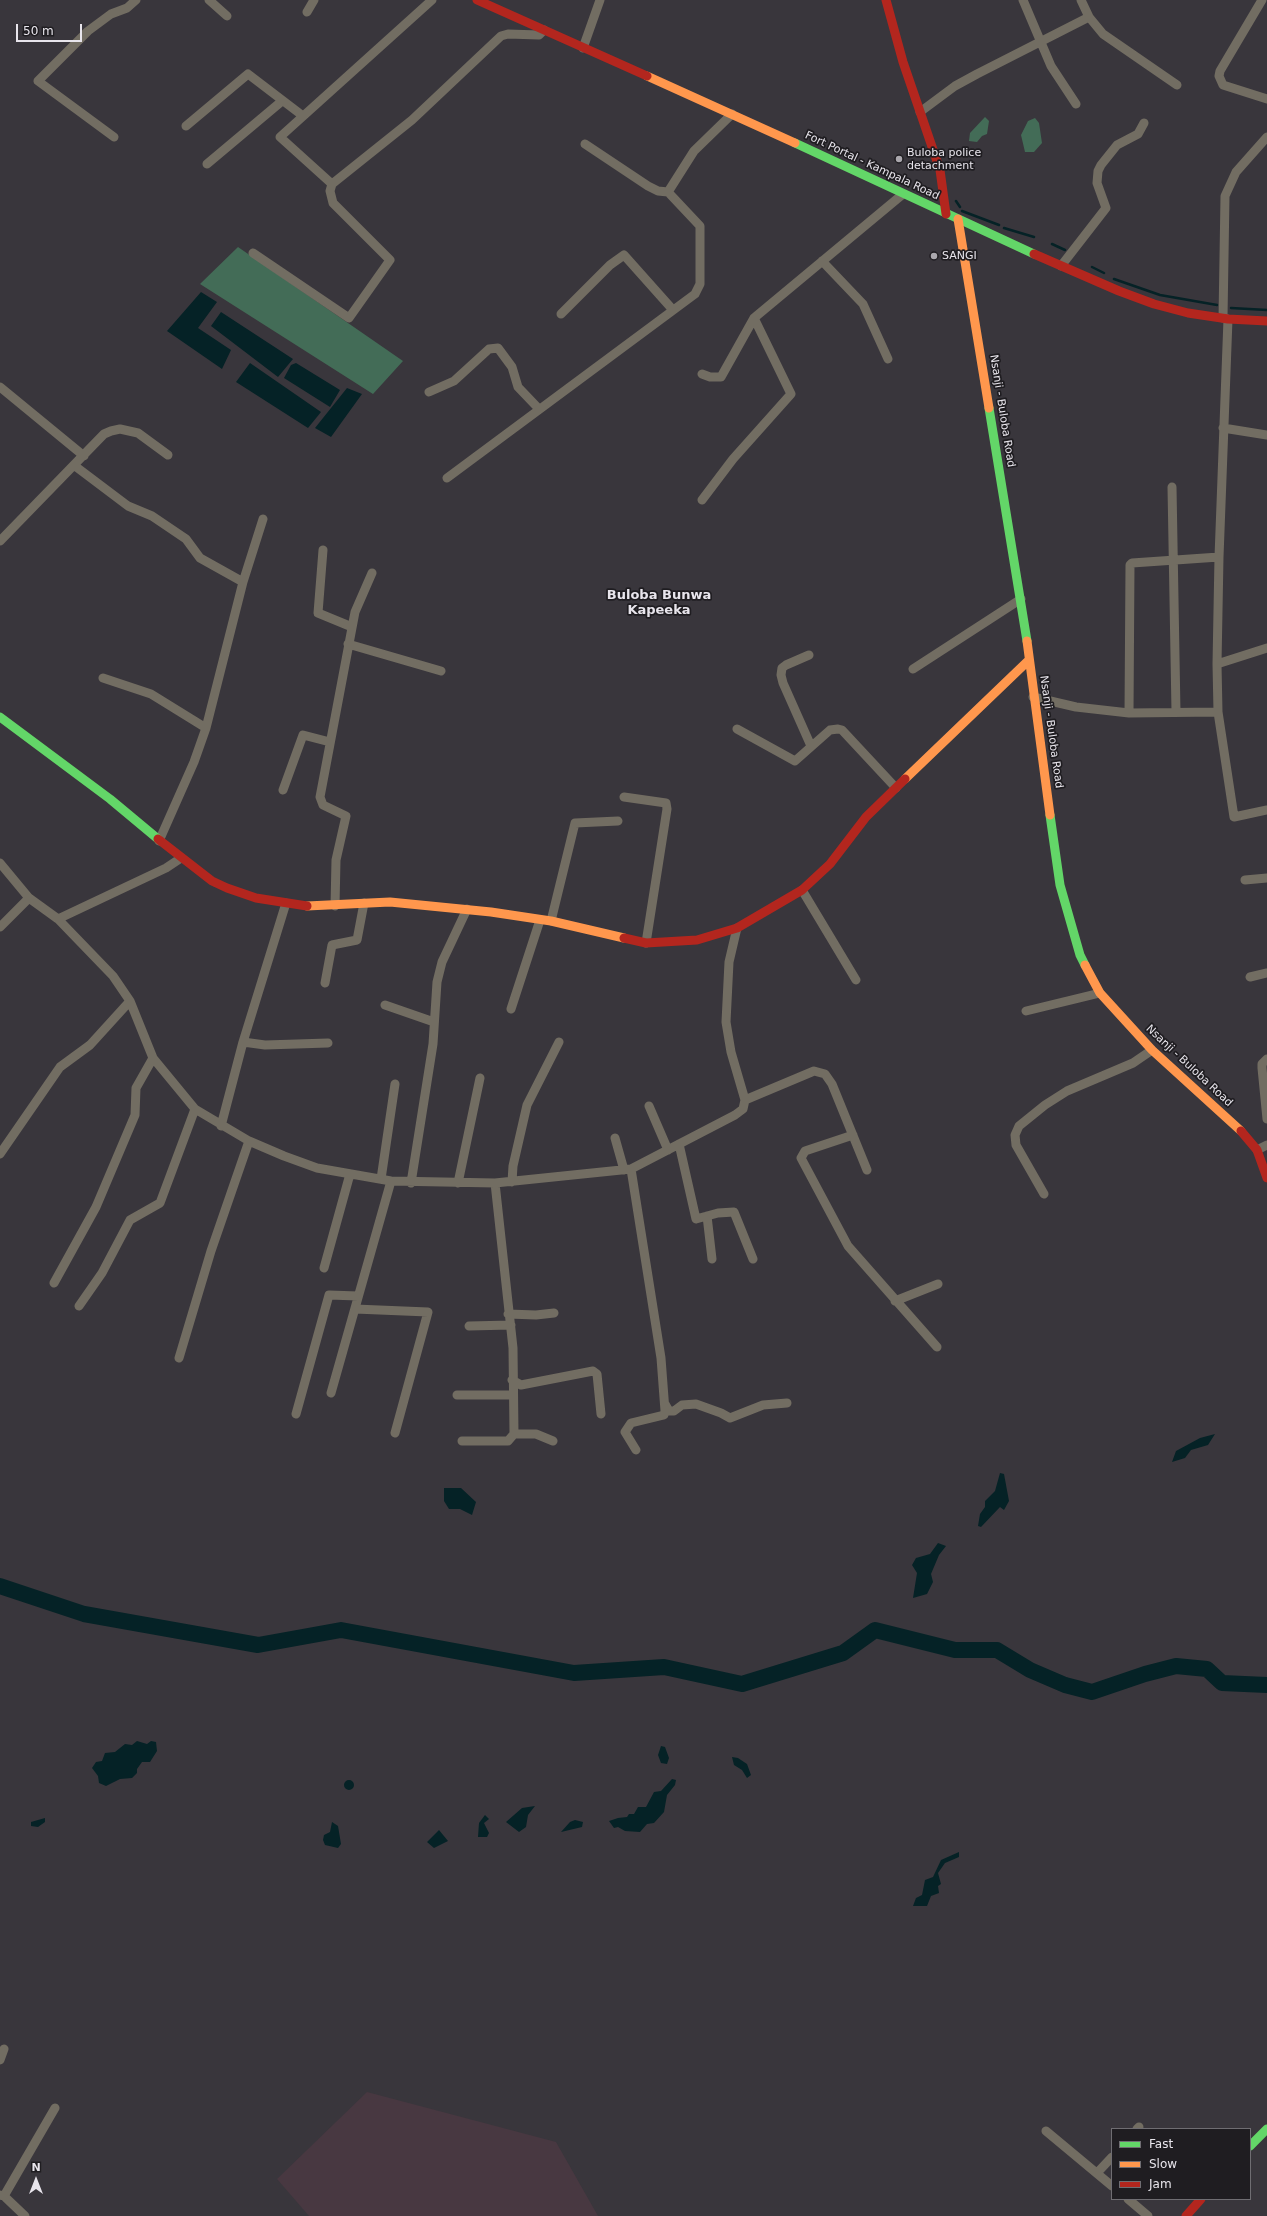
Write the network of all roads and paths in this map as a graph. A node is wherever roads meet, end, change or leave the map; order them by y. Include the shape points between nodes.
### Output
1 (136, 0) edge
2 (209, 0) edge
3 (314, 0) edge
4 (432, 0) edge
5 (477, 0) edge
6 (600, 0) edge
7 (886, 0) edge
8 (1023, 0) edge
9 (1081, 0) edge
10 (1262, 0) edge
11 (307, 12) dead end
12 (227, 16) dead end
13 (1089, 17) junction
14 (544, 30) junction
15 (1040, 42) junction
16 (583, 48) junction
17 (1177, 85) dead end
18 (1267, 99) edge
19 (282, 101) junction
20 (1076, 104) dead end
21 (920, 112) junction
22 (732, 114) junction
23 (303, 116) junction
24 (1144, 123) dead end
25 (186, 126) dead end
26 (1267, 136) edge
27 (114, 137) dead end
28 (585, 144) dead end
29 (207, 164) dead end
30 (332, 184) junction
31 (668, 192) junction
32 (903, 194) junction
33 (946, 214) junction
34 (958, 219) junction
35 (253, 253) dead end
36 (822, 261) junction
37 (1061, 266) junction
38 (673, 310) junction
39 (561, 314) dead end
40 (754, 318) junction
41 (1225, 318) junction
42 (1267, 321) edge
43 (888, 359) dead end
44 (702, 374) dead end
45 (0, 387) edge
46 (429, 392) dead end
47 (539, 409) junction
48 (1224, 428) junction
49 (1267, 435) edge
50 (168, 455) dead end
51 (84, 456) junction
52 (75, 466) junction
53 (447, 478) dead end
54 (1172, 487) dead end
55 (702, 500) dead end
56 (263, 519) dead end
57 (0, 541) edge
58 (322, 550) dead end
59 (1219, 557) junction
60 (1173, 561) junction
61 (372, 573) dead end
62 (243, 582) junction
63 (1021, 599) junction
64 (352, 627) junction
65 (348, 644) junction
66 (1267, 648) edge
67 (809, 655) dead end
68 (1029, 660) junction
69 (1217, 664) junction
70 (912, 669) dead end
71 (441, 671) dead end
72 (103, 678) dead end
73 (1033, 697) junction
74 (1176, 712) junction
75 (1218, 712) junction
76 (1129, 713) junction
77 (0, 717) edge
78 (206, 728) junction
79 (737, 729) dead end
80 (330, 742) junction
81 (811, 746) junction
82 (896, 788) junction
83 (283, 790) dead end
84 (624, 797) dead end
85 (1267, 810) edge
86 (618, 821) dead end
87 (159, 841) junction
88 (181, 858) junction
89 (0, 864) edge
90 (1267, 878) edge
91 (1245, 880) dead end
92 (802, 890) junction
93 (29, 898) junction
94 (286, 903) junction
95 (364, 903) junction
96 (335, 906) junction
97 (467, 909) junction
98 (58, 919) junction
99 (540, 920) junction
100 (551, 921) junction
101 (0, 927) edge
102 (737, 928) junction
103 (646, 943) junction
104 (1267, 973) edge
105 (1250, 978) dead end
106 (856, 980) dead end
107 (325, 983) dead end
108 (1100, 993) junction
109 (130, 1001) junction
110 (385, 1005) dead end
111 (511, 1009) dead end
112 (1026, 1012) dead end
113 (434, 1022) junction
114 (243, 1042) junction
115 (559, 1042) dead end
116 (328, 1043) dead end
117 (1152, 1050) junction
118 (153, 1058) junction
119 (1267, 1059) edge
120 (480, 1078) dead end
121 (395, 1084) dead end
122 (745, 1100) junction
123 (649, 1106) dead end
124 (195, 1109) junction
125 (1267, 1119) edge
126 (221, 1126) junction
127 (853, 1135) junction
128 (615, 1138) dead end
129 (249, 1141) junction
130 (679, 1144) junction
131 (1267, 1145) edge
132 (668, 1150) junction
133 (1256, 1150) junction
134 (0, 1154) edge
135 (627, 1169) junction
136 (867, 1170) dead end
137 (350, 1174) junction
138 (1267, 1178) edge
139 (380, 1179) junction
140 (391, 1181) junction
141 (512, 1182) junction
142 (411, 1183) junction
143 (458, 1183) junction
144 (496, 1183) junction
145 (1044, 1194) dead end
146 (707, 1216) junction
147 (712, 1259) dead end
148 (753, 1259) dead end
149 (324, 1268) dead end
150 (54, 1282) dead end
151 (938, 1284) dead end
152 (358, 1296) junction
153 (895, 1301) junction
154 (79, 1306) dead end
155 (354, 1309) junction
156 (554, 1313) dead end
157 (508, 1314) junction
158 (511, 1325) junction
159 (469, 1326) dead end
160 (937, 1347) dead end
161 (179, 1358) dead end
162 (512, 1380) junction
163 (331, 1393) dead end
164 (457, 1395) dead end
165 (514, 1395) junction
166 (786, 1403) dead end
167 (665, 1404) junction
168 (296, 1414) dead end
169 (601, 1414) dead end
170 (395, 1433) dead end
171 (514, 1434) junction
172 (462, 1441) dead end
173 (553, 1441) dead end
174 (636, 1450) dead end
175 (4, 2049) dead end
176 (0, 2060) edge
177 (55, 2108) dead end
178 (1267, 2129) edge
179 (1046, 2131) dead end
180 (1251, 2145) edge
181 (1111, 2158) edge
182 (1097, 2173) junction
183 (1111, 2185) edge
184 (2, 2195) edge
185 (1129, 2200) edge
186 (1200, 2200) edge
187 (25, 2216) edge
188 (1148, 2216) edge
189 (1186, 2216) edge

1 - 27 street via 88,31 38,81
2 - 12 street
3 - 11 street
4 - 23 street
5 - 14 main road, Fort Portal - Kampala Road
6 - 16 street
7 - 21 main road
8 - 15 street
9 - 13 street
10 - 18 street via 1220,70 1219,76 1223,85
13 - 15 street
13 - 17 street via 1103,34
14 - 16 main road, Fort Portal - Kampala Road
14 - 30 street via 539,35 501,36 412,120
15 - 20 street via 1051,66
15 - 21 street via 972,77
16 - 22 main road, Fort Portal - Kampala Road
19 - 23 street
19 - 25 street via 248,74
19 - 29 street
21 - 33 main road via 940,170
22 - 31 street via 694,151
22 - 32 main road, Fort Portal - Kampala Road
23 - 30 street via 280,137
24 - 37 street via 1138,134 1117,145 1100,165 1097,183 1106,208
26 - 41 street via 1236,172 1224,196
28 - 31 street via 648,186
30 - 35 street via 330,191 333,203 390,260 349,318
31 - 38 street via 696,220 700,232 698,289
32 - 33 main road, Fort Portal - Kampala Road
32 - 36 street
33 - 34 main road, Fort Portal - Kampala Road
34 - 37 main road, Fort Portal - Kampala Road
34 - 63 main road, Nsanji - Buloba Road
36 - 40 street
36 - 43 street via 863,304
37 - 41 main road, Fort Portal - Kampala Road via 1154,304 1188,313
38 - 39 street via 624,255 610,265
38 - 47 street
40 - 44 street via 721,377
40 - 55 street via 791,394 733,459
41 - 42 main road, Fort Portal - Kampala Road
41 - 48 street
45 - 51 street
46 - 47 street via 454,381 494,347 498,348 512,367 518,387
47 - 53 street
48 - 49 street
48 - 59 street
50 - 51 street via 138,433 120,429 104,434
51 - 52 street
52 - 57 street
52 - 62 street via 128,506 152,516 186,539 200,558
54 - 60 street
56 - 62 street
58 - 64 street via 318,613
59 - 60 street
59 - 69 street
60 - 74 street
60 - 76 street via 1130,565
61 - 64 street via 355,612
62 - 78 street
63 - 68 main road, Nsanji - Buloba Road
63 - 70 street
64 - 65 street
65 - 71 street
65 - 80 street
66 - 69 street
67 - 81 street via 786,665 782,668 781,675
68 - 73 main road, Nsanji - Buloba Road
68 - 82 main road
69 - 75 street
72 - 78 street via 151,694
73 - 76 street via 1076,707
73 - 108 main road, Nsanji - Buloba Road via 1060,885 1080,955
74 - 75 street
74 - 76 street
75 - 85 street via 1234,817
77 - 87 main road via 110,799
78 - 87 street
79 - 81 street via 795,761
80 - 83 street via 303,735
80 - 96 street via 320,797 323,805 346,816 336,860
81 - 82 street via 830,730 842,730
82 - 92 main road via 866,817 830,864
84 - 103 street via 666,803
86 - 100 street via 575,823
87 - 88 main road
88 - 94 main road via 212,881 227,888 256,898
88 - 98 street via 166,868
89 - 93 street
90 - 91 street
92 - 102 main road
92 - 106 street
93 - 98 street
93 - 101 street
94 - 96 main road
94 - 114 street
95 - 96 main road
95 - 97 main road via 390,902
95 - 107 street via 357,940 332,945
97 - 99 main road
97 - 113 street via 442,962 437,982
98 - 109 street via 96,957
99 - 100 main road
99 - 111 street
100 - 103 main road
102 - 103 main road via 697,940
102 - 122 street via 729,962 726,1022 731,1052
104 - 105 street
108 - 112 street
108 - 117 main road, Nsanji - Buloba Road
109 - 118 street
109 - 134 street via 90,1045 60,1067
110 - 113 street
113 - 142 street via 434,1044
114 - 116 street via 265,1045
114 - 126 street
115 - 141 street via 527,1105
117 - 133 main road, Nsanji - Buloba Road via 1242,1132
117 - 145 street via 1133,1062 1067,1091 1019,1126 1015,1135 1016,1145
118 - 124 street
118 - 150 street via 136,1088 135,1115 96,1208
119 - 125 street via 1262,1064
120 - 143 street
121 - 139 street
122 - 127 street via 819,1071 825,1074 832,1084
122 - 130 street via 735,1115
123 - 132 street
124 - 126 street
124 - 154 street via 160,1202 130,1220 102,1273
126 - 129 street
127 - 136 street
127 - 153 street via 810,1148 804,1151 801,1158 848,1246
128 - 135 street
129 - 137 street via 317,1168
129 - 161 street via 211,1251
130 - 132 street
130 - 146 street via 696,1219
131 - 133 street
132 - 135 street
133 - 138 main road, Nsanji - Buloba Road
135 - 141 street
135 - 167 street via 661,1358
137 - 139 street
137 - 149 street
139 - 140 street
140 - 142 street
140 - 152 street
141 - 144 street
142 - 143 street
143 - 144 street
144 - 157 street
146 - 147 street
146 - 148 street via 734,1212
151 - 153 street
152 - 155 street
152 - 168 street via 329,1295
153 - 160 street
155 - 163 street
155 - 170 street via 428,1312
156 - 157 street
157 - 158 street
158 - 159 street
158 - 162 street via 514,1348
162 - 165 street
162 - 169 street via 522,1386 594,1371 597,1374
164 - 165 street
165 - 171 street
166 - 167 street via 763,1404 730,1418 696,1404 682,1405 670,1411
167 - 174 street via 664,1415 631,1423 625,1432
171 - 172 street via 508,1441
171 - 173 street via 536,1434
175 - 176 street
177 - 184 street
178 - 180 main road
179 - 182 street
181 - 182 street
182 - 183 street
184 - 187 street
185 - 188 street
186 - 189 main road

